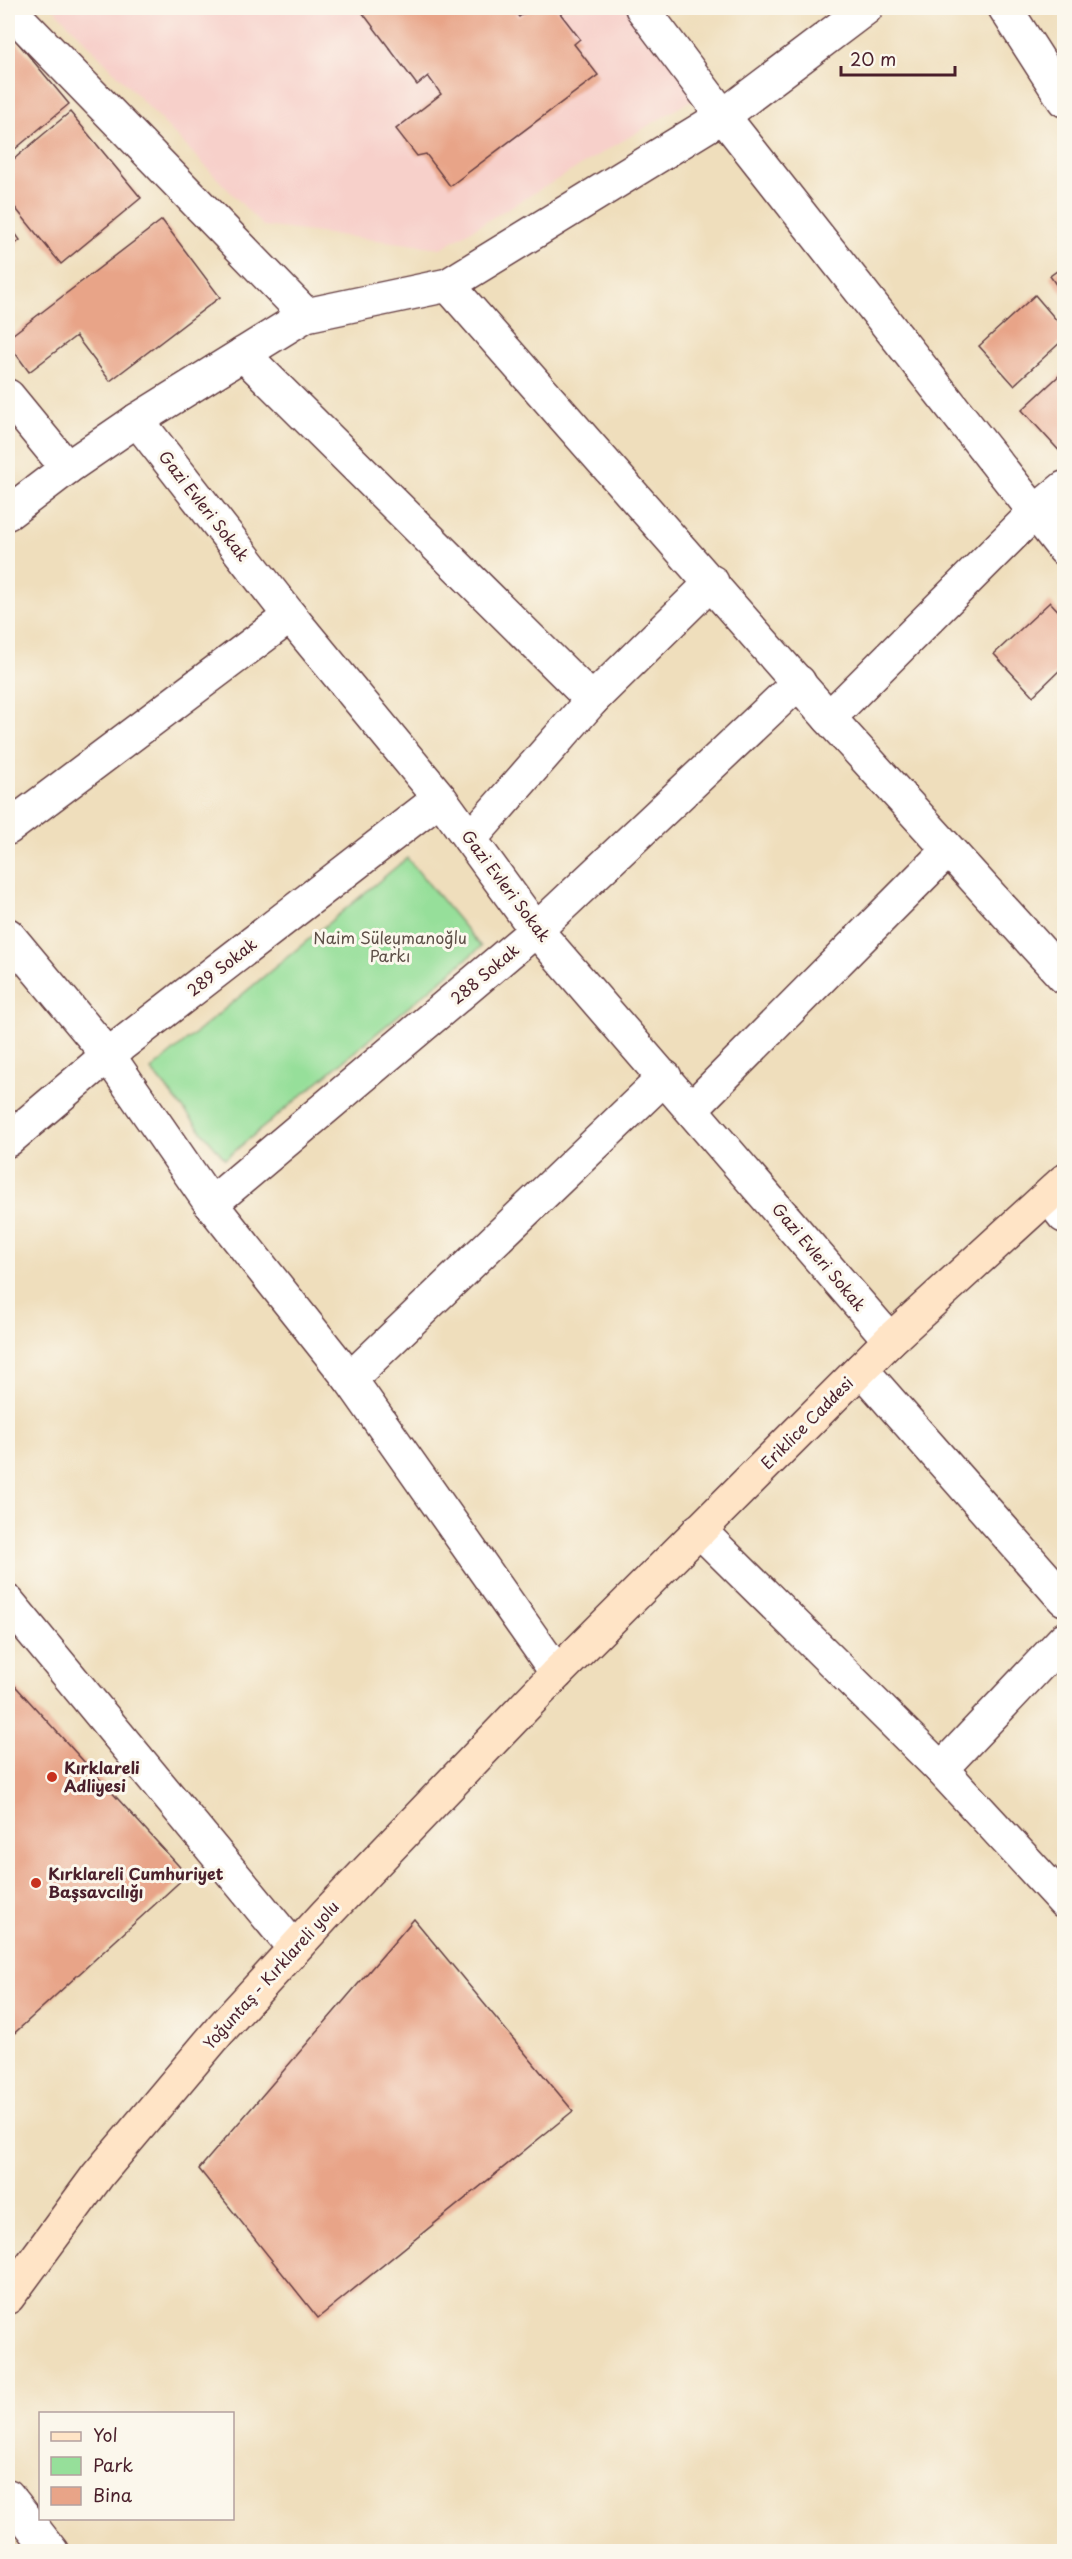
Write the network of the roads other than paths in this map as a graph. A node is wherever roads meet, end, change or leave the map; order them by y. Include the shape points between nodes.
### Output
1 (8, 8) edge
2 (642, 8) edge
3 (866, 8) edge
4 (1005, 8) edge
5 (1065, 99) edge
6 (723, 116) junction
7 (448, 285) junction
8 (306, 315) junction
9 (243, 354) junction
10 (8, 396) edge
11 (136, 420) junction
12 (66, 468) junction
13 (1065, 488) edge
14 (1035, 512) junction
15 (8, 513) edge
16 (1065, 549) edge
17 (711, 582) junction
18 (290, 616) junction
19 (799, 682) junction
20 (592, 700) junction
21 (829, 718) junction
22 (440, 798) junction
23 (8, 828) edge
24 (470, 839) junction
25 (948, 850) junction
26 (536, 930) junction
27 (8, 935) edge
28 (1065, 976) edge
29 (108, 1055) junction
30 (665, 1077) junction
31 (692, 1108) junction
32 (8, 1140) edge
33 (1059, 1198) edge
34 (211, 1204) junction
35 (890, 1340) junction
36 (861, 1369) junction
37 (351, 1379) junction
38 (699, 1530) junction
39 (1065, 1599) edge
40 (8, 1602) edge
41 (1065, 1639) edge
42 (557, 1673) junction
43 (941, 1769) junction
44 (1065, 1902) edge
45 (294, 1948) junction
46 (8, 2297) edge
47 (8, 2496) edge
48 (52, 2552) edge

1 - 8 street
2 - 6 street
3 - 6 street
4 - 5 street
6 - 7 street
6 - 14 street
7 - 8 street
7 - 17 street
8 - 9 street
9 - 11 street
9 - 20 street
10 - 12 street
11 - 12 street
11 - 18 street, Gazi Evleri Sokak
12 - 15 street
13 - 14 street
14 - 16 street
14 - 21 street
17 - 19 street
17 - 20 street
18 - 22 street, Gazi Evleri Sokak
18 - 23 street
19 - 21 street
19 - 26 street, 288 Sokak
20 - 24 street
21 - 25 street
22 - 24 street, Gazi Evleri Sokak
22 - 29 street, 289 Sokak
24 - 26 street, Gazi Evleri Sokak
25 - 28 street
25 - 31 street
26 - 30 street, Gazi Evleri Sokak
26 - 34 street, 288 Sokak
27 - 29 street
29 - 32 street, 289 Sokak
29 - 34 street
30 - 31 street, Gazi Evleri Sokak
30 - 37 street
31 - 35 street, Gazi Evleri Sokak
33 - 35 street, Eriklice Caddesi
34 - 37 street
35 - 36 street, Eriklice Caddesi
36 - 38 street, Eriklice Caddesi
36 - 39 street
37 - 42 street
38 - 42 street, Eriklice Caddesi
38 - 43 street
40 - 45 street
41 - 43 street
42 - 45 street, Yoğuntaş - Kırklareli yolu
43 - 44 street
45 - 46 street, Yoğuntaş - Kırklareli yolu via 98,2175
47 - 48 street

